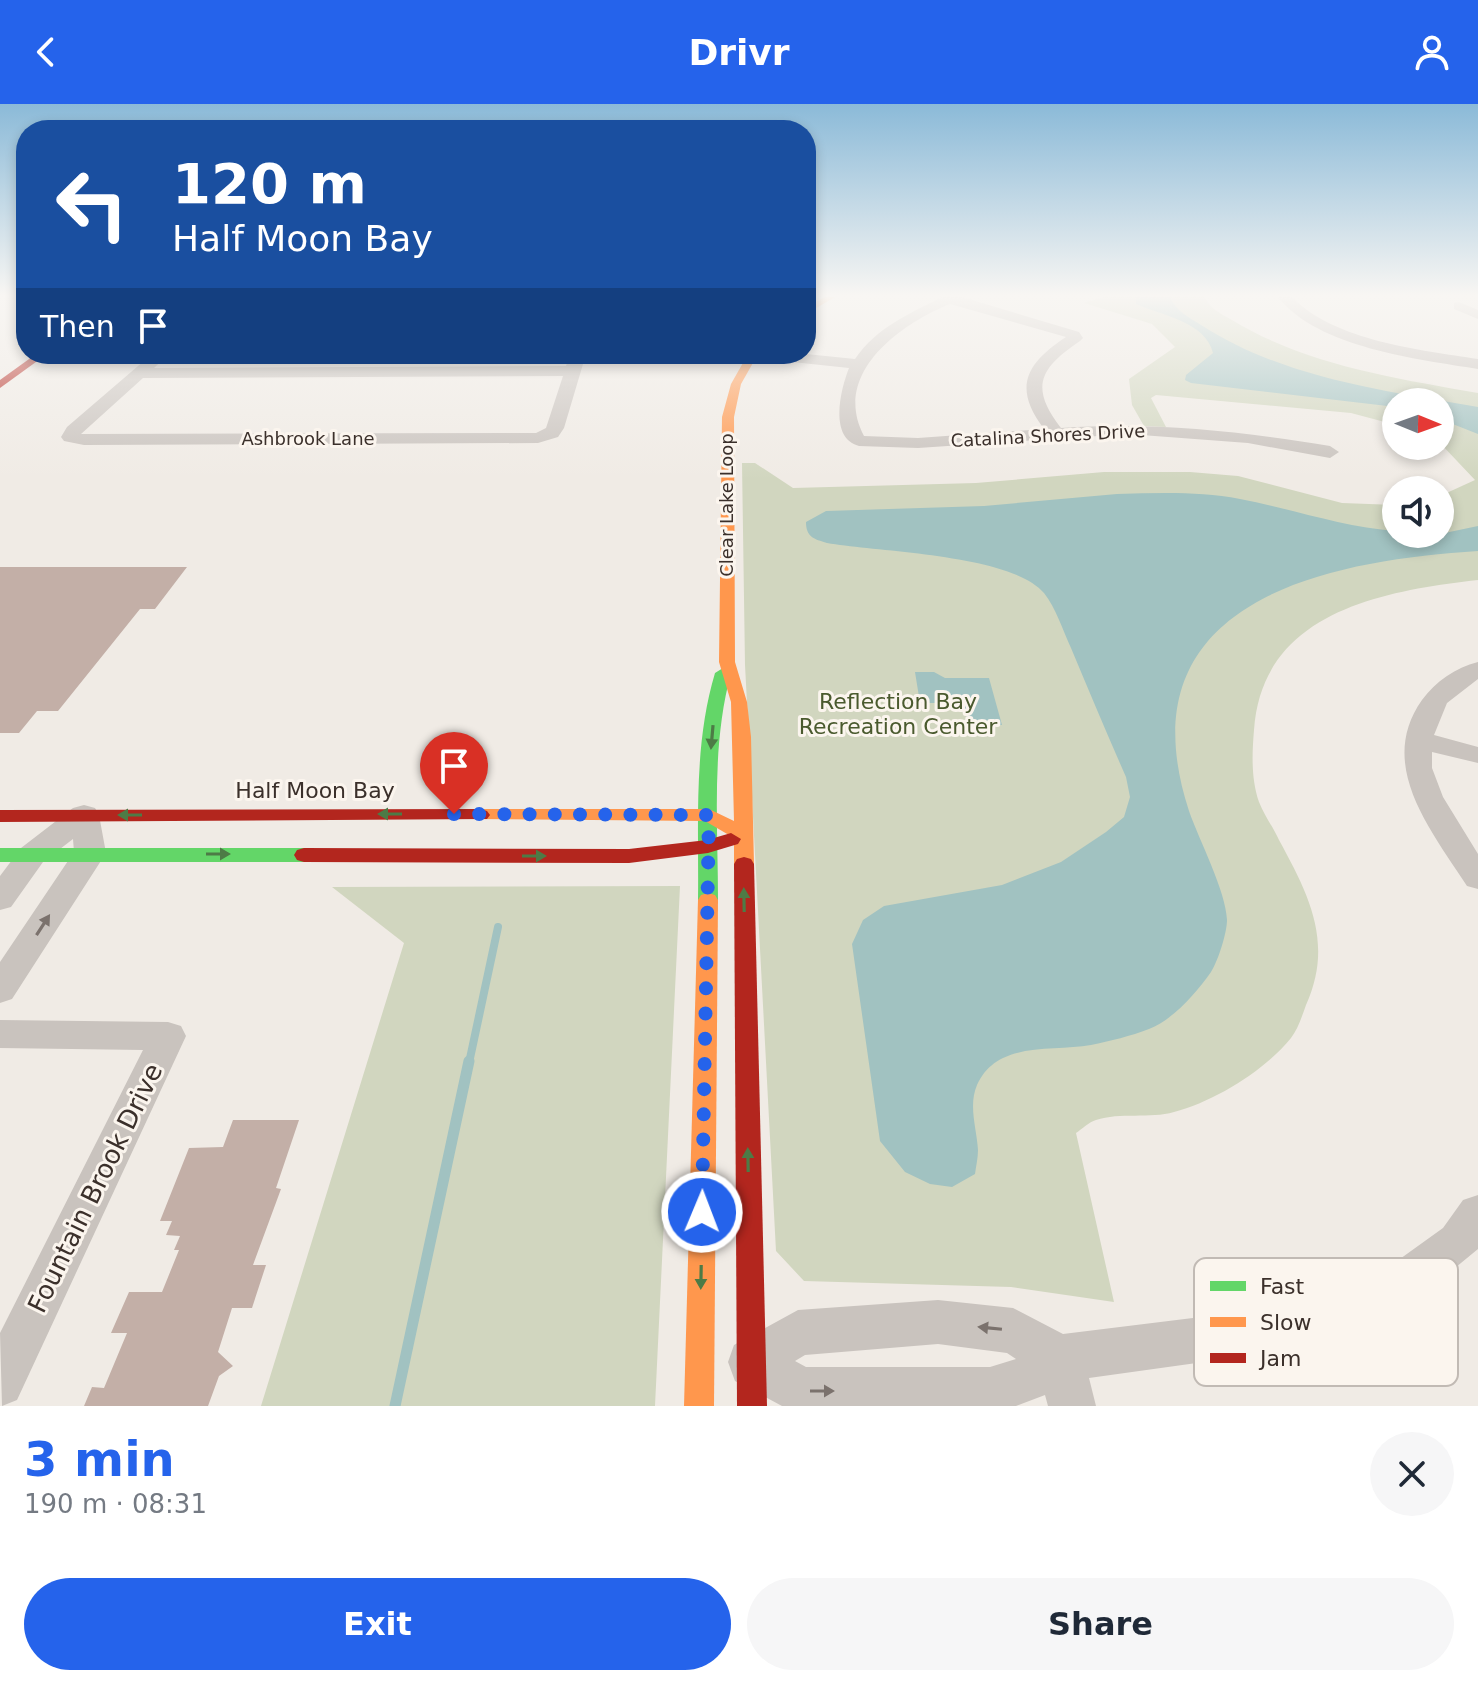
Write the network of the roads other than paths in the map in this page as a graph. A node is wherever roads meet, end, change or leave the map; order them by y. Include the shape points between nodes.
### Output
1 (825, 358) edge
2 (849, 358) edge
3 (863, 358) edge
4 (1048, 358) edge
5 (1441, 358) edge
6 (861, 360) junction
7 (28, 364) edge
8 (150, 364) edge
9 (532, 364) edge
10 (575, 364) edge
11 (745, 364) edge
12 (1478, 364) edge
13 (140, 373) junction
14 (0, 385) edge
15 (1055, 432) junction
16 (1330, 452) dead end
17 (727, 662) junction
18 (1478, 670) edge
19 (1419, 740) junction
20 (1478, 755) edge
21 (84, 815) junction
22 (709, 815) junction
23 (0, 816) edge
24 (743, 835) junction
25 (708, 846) junction
26 (90, 853) junction
27 (0, 855) edge
28 (32, 855) junction
29 (1478, 878) edge
30 (0, 899) edge
31 (0, 990) edge
32 (0, 1034) edge
33 (1471, 1239) edge
34 (1442, 1258) edge
35 (1194, 1341) edge
36 (1060, 1358) junction
37 (0, 1383) edge
38 (752, 1384) edge
39 (699, 1385) edge
40 (1072, 1406) edge

1 - 6 street
2 - 6 street
3 - 6 street
4 - 15 street via 1035,372 1032,388 1035,403
5 - 12 street
6 - 15 street, Catalina Shores Drive via 848,399 859,441 918,443
7 - 14 street
8 - 13 street
9 - 13 street
10 - 13 street, Ashbrook Lane via 555,428 545,436 70,437
11 - 17 street, Clear Lake Loop via 728,417
15 - 16 street, Catalina Shores Drive via 1204,433
17 -> 22 street, Clear Lake Loop via 716,692
17 - 24 street, Clear Lake Loop via 739,702
18 - 19 street via 1443,689 1423,721
19 - 20 street
19 - 29 street via 1417,766 1432,804
22 -> 21 street, Half Moon Bay
21 - 23 street, Half Moon Bay
21 - 26 street
21 - 28 street
22 - 24 street
22 - 25 street, Clear Lake Loop
24 - 25 street
38 -> 24 street, Clear Lake Loop
26 -> 25 street via 629,856
25 -> 39 street, Clear Lake Loop
26 - 28 street
31 -> 26 street
27 - 28 street
28 - 30 street
32 - 37 street, Fountain Brook Drive via 168,1036
33 - 34 street
35 - 36 street
38 -> 36 street via 802,1391 990,1391 1032,1377
36 -> 38 street via 1013,1331 938,1322 798,1333
36 - 40 street
38 - 39 street

